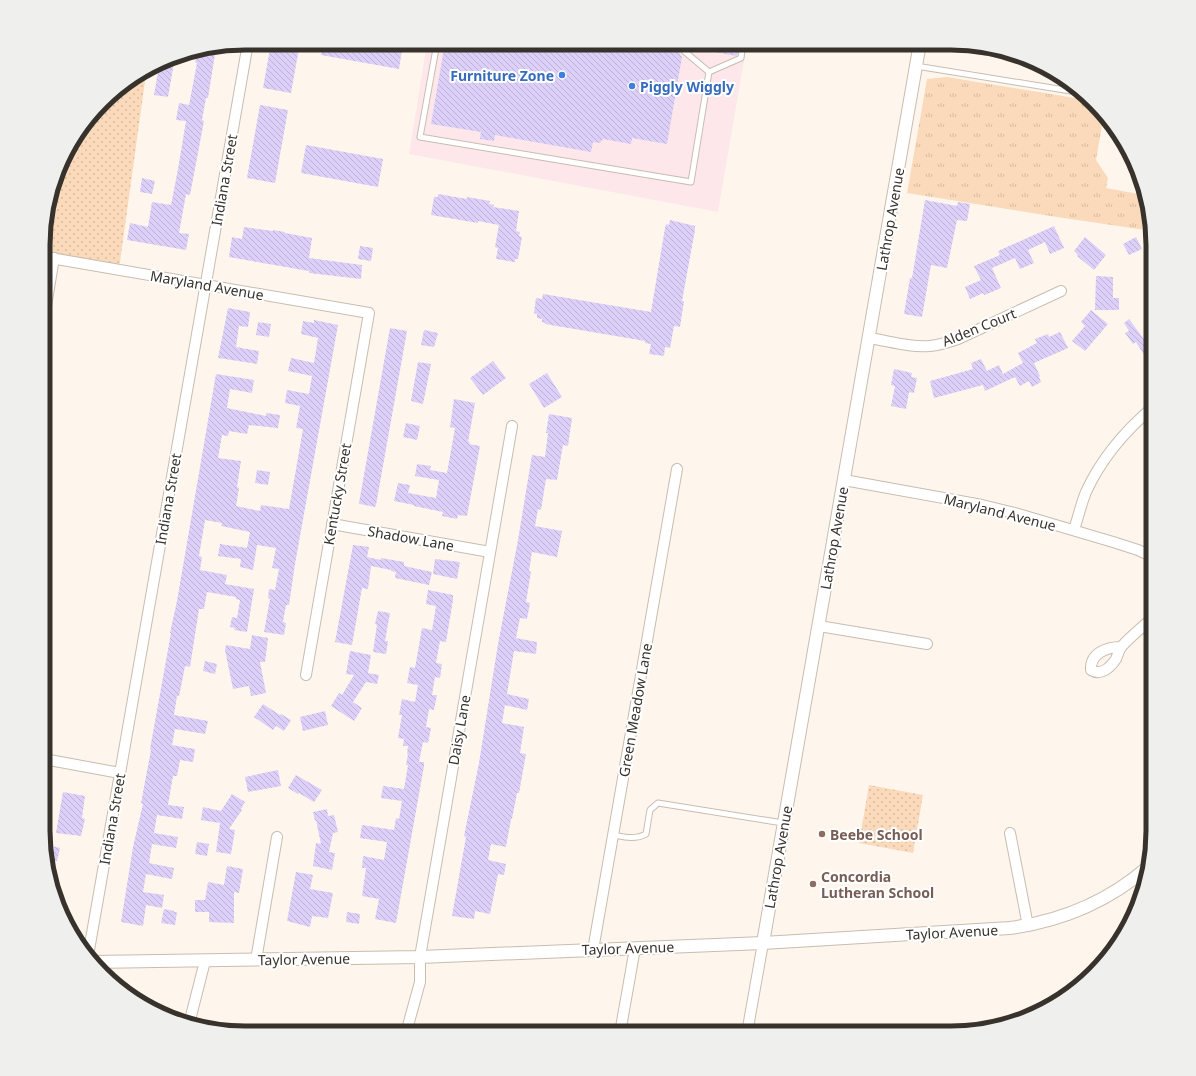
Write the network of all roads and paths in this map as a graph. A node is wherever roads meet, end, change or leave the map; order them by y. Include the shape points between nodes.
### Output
1 (247, 50) edge
2 (436, 50) edge
3 (684, 50) edge
4 (742, 50) edge
5 (919, 50) edge
6 (916, 66) junction
7 (709, 72) junction
8 (1071, 91) edge
9 (50, 258) edge
10 (206, 285) junction
11 (1061, 291) dead end
12 (369, 313) joint
13 (869, 338) junction
14 (1146, 414) edge
15 (512, 426) dead end
16 (677, 469) dead end
17 (844, 480) junction
18 (332, 524) junction
19 (1074, 530) junction
20 (490, 552) junction
21 (1146, 554) edge
22 (1146, 624) edge
23 (818, 626) junction
24 (927, 644) dead end
25 (1122, 646) dead end
26 (306, 675) dead end
27 (50, 760) edge
28 (120, 773) junction
29 (784, 823) junction
30 (1010, 832) dead end
31 (613, 835) junction
32 (277, 837) dead end
33 (1141, 872) edge
34 (1028, 926) junction
35 (763, 943) junction
36 (635, 948) junction
37 (89, 949) edge
38 (593, 950) junction
39 (420, 957) junction
40 (256, 960) junction
41 (204, 961) junction
42 (100, 962) edge
43 (190, 1018) edge
44 (408, 1026) edge
45 (621, 1026) edge
46 (748, 1026) edge

1 - 10 street, Indiana Street
2 - 7 lane via 420,137 691,182
3 - 7 lane
4 - 7 lane via 740,58
5 - 6 street, Lathrop Avenue
6 - 8 lane
6 - 13 street, Lathrop Avenue
9 - 10 street, Maryland Avenue
10 - 12 street, Maryland Avenue
10 - 28 street, Indiana Street
11 - 13 street, Alden Court via 958,339 944,343 916,346
12 - 18 street, Kentucky Street
13 - 17 street, Lathrop Avenue
14 - 19 street via 1128,431 1094,476
15 - 20 street, Daisy Lane
16 - 31 street, Green Meadow Lane
17 - 19 street, Maryland Avenue via 982,505
17 - 23 street, Lathrop Avenue
18 - 20 street, Shadow Lane
18 - 26 street, Kentucky Street
19 - 21 street, Maryland Avenue
20 - 39 street, Daisy Lane
22 - 25 street
23 - 24 street
23 - 29 street, Lathrop Avenue
27 - 28 street
28 - 37 street, Indiana Street
29 - 31 lane via 658,803 650,810 646,834 630,838
29 - 35 street, Lathrop Avenue
30 - 34 street
31 - 38 street, Green Meadow Lane
32 - 40 street
33 - 34 street, Taylor Avenue via 1118,890 1076,912
34 - 35 street, Taylor Avenue
35 - 36 street, Taylor Avenue
35 - 46 street, Lathrop Avenue
36 - 38 street, Taylor Avenue
36 - 45 street
38 - 39 street, Taylor Avenue
39 - 40 street, Taylor Avenue
39 - 44 street, Daisy Lane via 420,982
40 - 41 street, Taylor Avenue
41 - 42 street, Taylor Avenue
41 - 43 street

